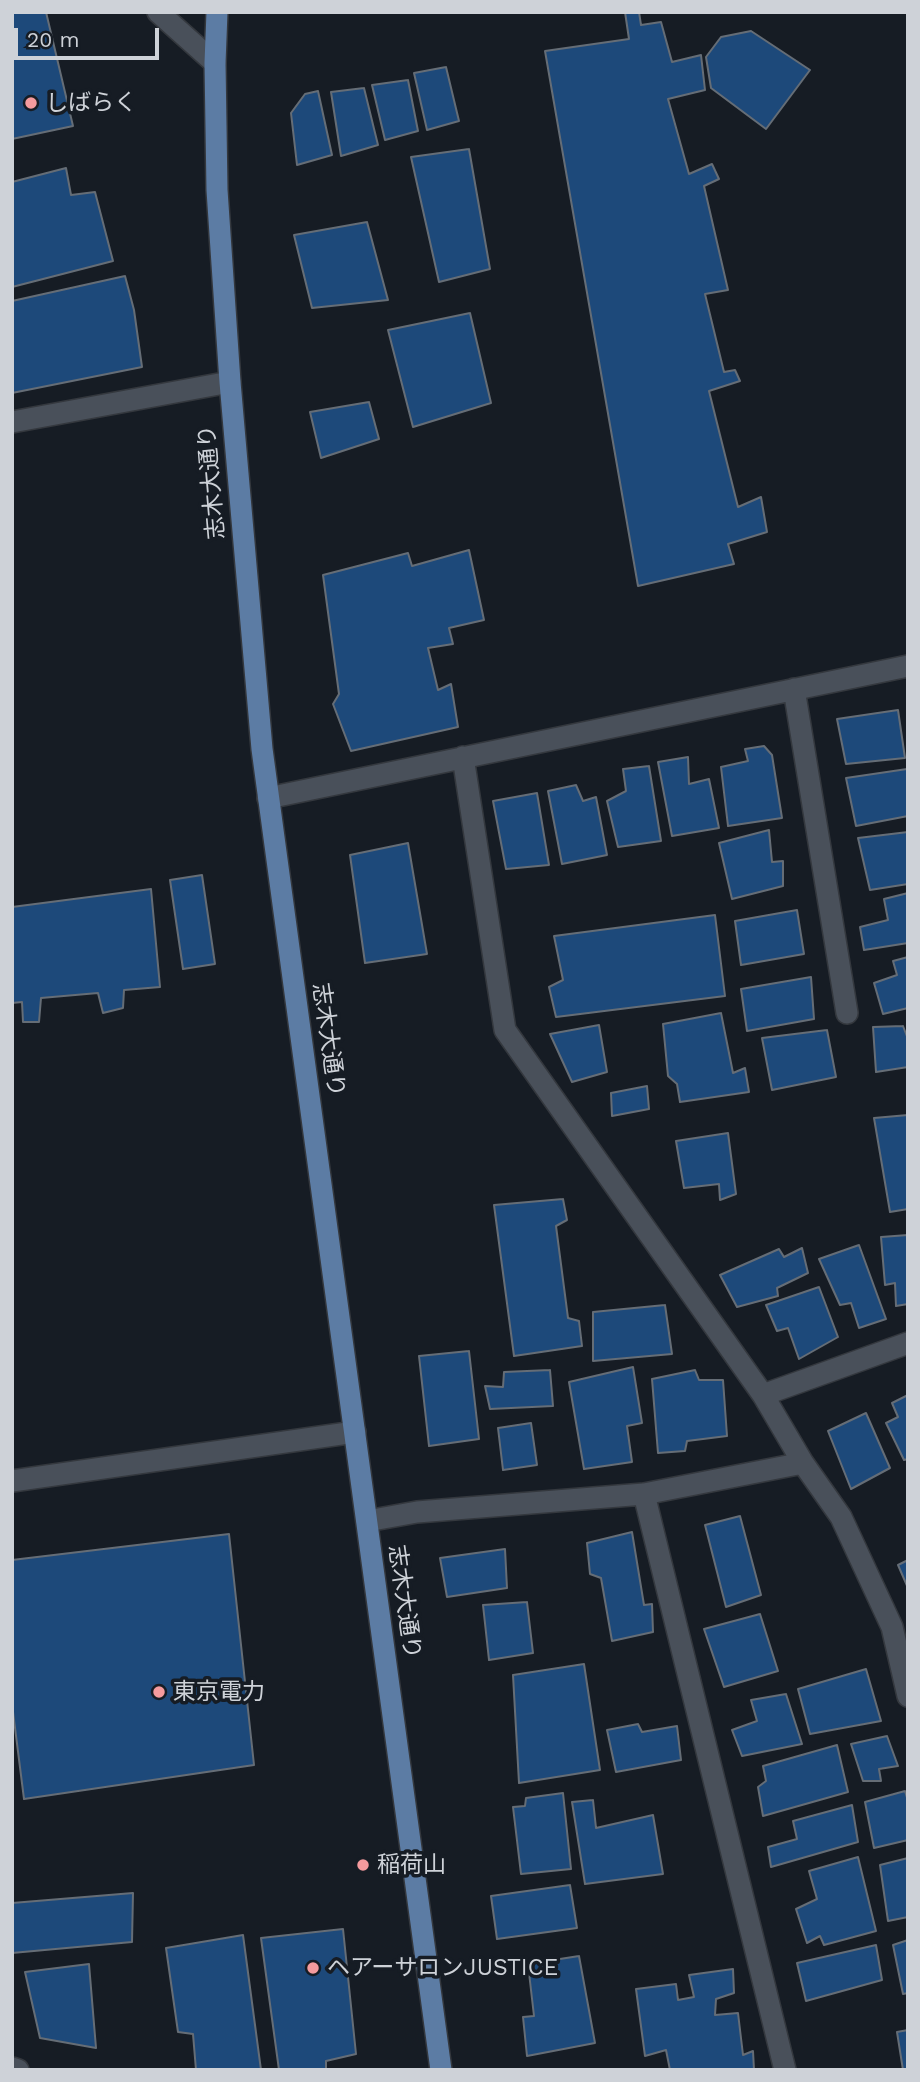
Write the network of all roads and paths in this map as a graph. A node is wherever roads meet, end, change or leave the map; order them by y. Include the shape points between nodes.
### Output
1 (158, 12) edge
2 (218, 12) edge
3 (215, 63) junction
4 (230, 382) junction
5 (12, 422) edge
6 (908, 666) edge
7 (794, 689) junction
8 (463, 757) junction
9 (268, 798) junction
10 (847, 1013) dead end
11 (908, 1343) edge
12 (763, 1395) junction
13 (355, 1433) junction
14 (803, 1463) junction
15 (12, 1481) edge
16 (644, 1494) junction
17 (367, 1521) junction
18 (900, 1624) edge
19 (908, 1696) edge
20 (12, 2068) edge
21 (18, 2070) edge
22 (441, 2070) edge
23 (785, 2070) edge

1 - 3 street
2 - 3 main road, 志木大通り
3 - 4 main road, 志木大通り via 217,190
4 - 5 street
4 - 9 main road, 志木大通り
6 - 7 street
7 - 8 street
7 - 10 street
8 - 9 street
8 - 12 street via 505,1030
9 - 13 main road, 志木大通り
11 - 12 street
12 - 14 street
13 - 15 street
13 - 17 main road, 志木大通り
14 - 16 street
14 - 18 street via 841,1517
16 - 17 street via 417,1512
16 - 23 street
17 - 22 main road, 志木大通り
18 - 19 street
20 - 21 street

